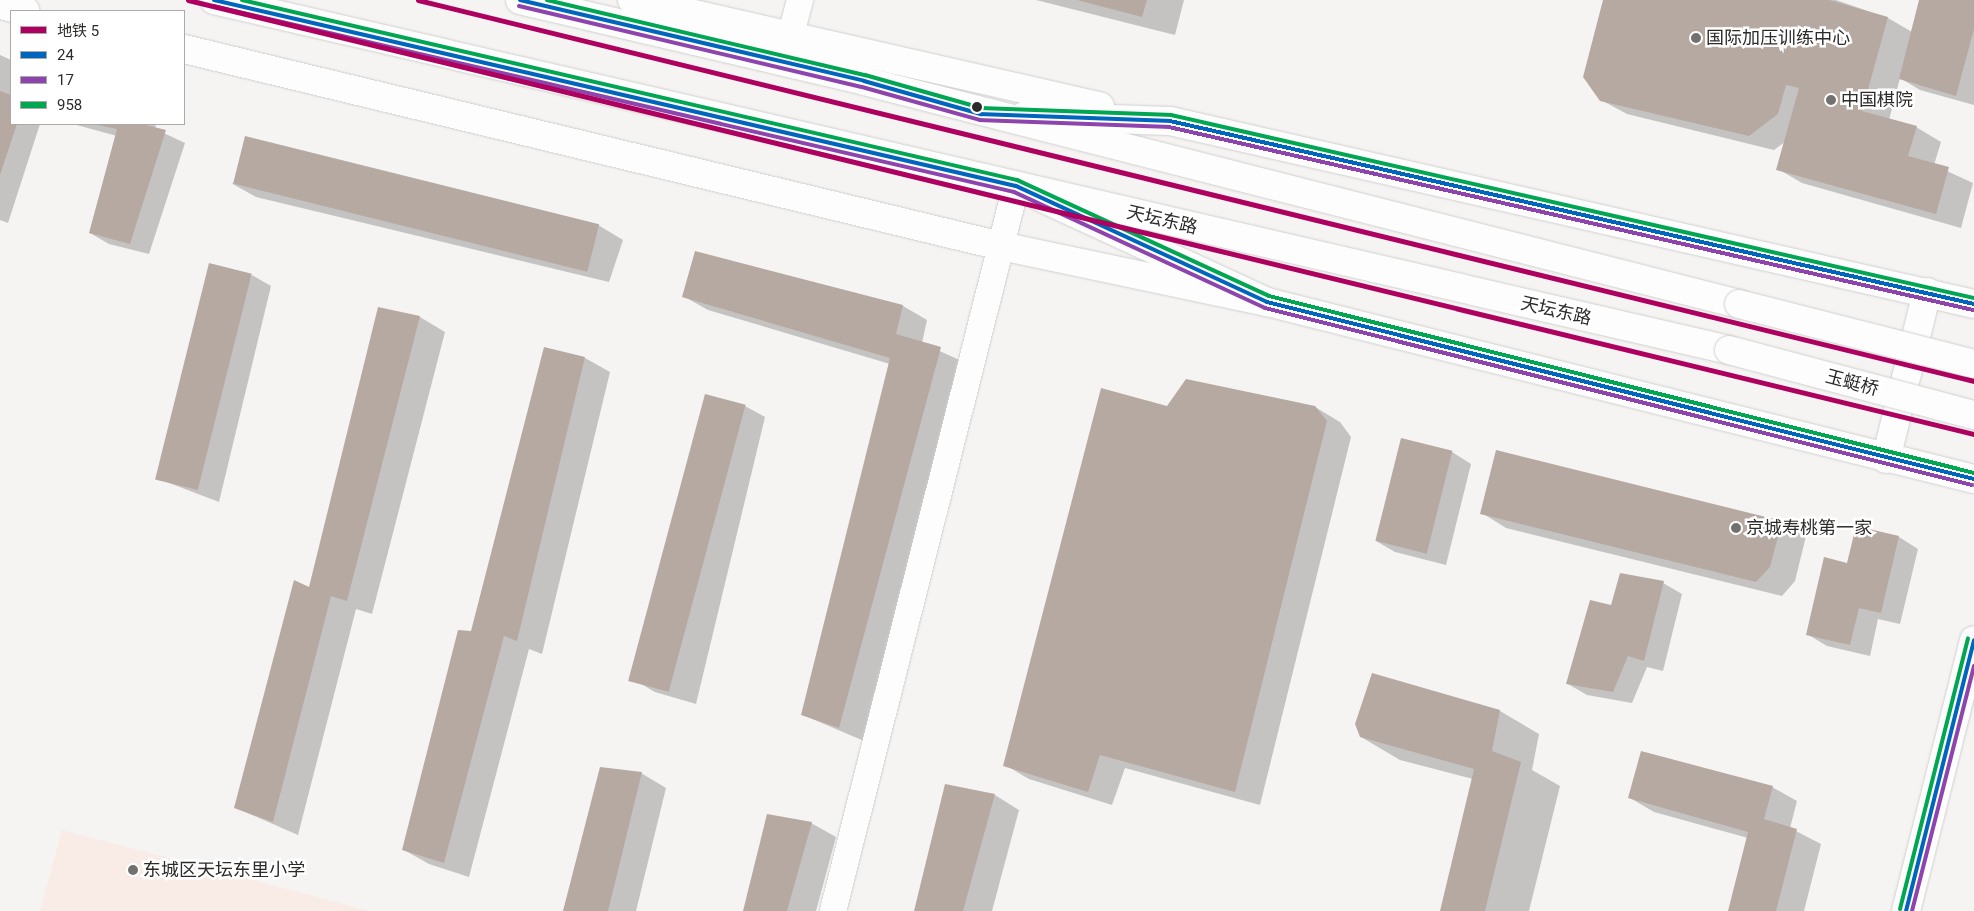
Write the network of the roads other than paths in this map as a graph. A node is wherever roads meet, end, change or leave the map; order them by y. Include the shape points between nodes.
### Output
1 (214, 0) edge
2 (520, 0) edge
3 (632, 0) edge
4 (800, 0) edge
5 (0, 5) edge
6 (21, 10) edge
7 (185, 49) edge
8 (787, 50) junction
9 (981, 114) junction
10 (1170, 121) junction
11 (1016, 186) junction
12 (1001, 246) junction
13 (1926, 292) junction
14 (1267, 302) junction
15 (1974, 304) edge
16 (1729, 350) joint
17 (1974, 364) edge
18 (1974, 415) edge
19 (1886, 459) junction
20 (1974, 479) edge
21 (1974, 640) edge
22 (833, 911) edge
23 (1906, 911) edge

1 - 11 street, 天坛东路
2 - 8 street
3 - 8 street
4 - 8 street
5 - 6 street
7 - 12 street
8 - 9 street
8 - 10 street
9 - 10 street
9 - 17 street, bridge
10 - 13 street
11 - 12 street
11 - 14 street
11 - 16 street, 天坛东路
12 - 14 street
12 - 22 street
13 - 15 street
13 - 19 street
14 - 19 street
16 - 18 street, 玉蜓桥, bridge
19 - 20 street
21 - 23 street

